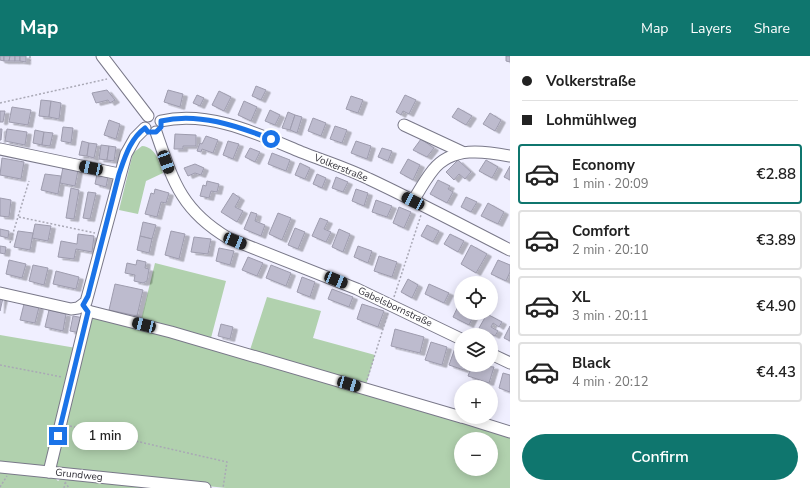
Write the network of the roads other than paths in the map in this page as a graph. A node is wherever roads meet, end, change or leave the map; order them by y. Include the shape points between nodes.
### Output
1 (104, 57) edge
2 (148, 116) junction
3 (161, 121) junction
4 (404, 125) dead end
5 (145, 128) junction
6 (156, 132) junction
7 (0, 149) edge
8 (462, 152) junction
9 (510, 156) edge
10 (119, 174) junction
11 (413, 201) junction
12 (510, 250) edge
13 (0, 292) edge
14 (86, 308) junction
15 (454, 336) edge
16 (498, 357) edge
17 (510, 363) edge
18 (454, 415) edge
19 (484, 424) edge
20 (510, 432) edge
21 (4, 468) edge
22 (49, 472) junction
23 (205, 488) edge

1 - 2 street
2 - 3 street, Volkerstraße via 156,115
2 - 5 street via 144,120
3 - 6 street via 161,127
3 - 11 street, Volkerstraße via 200,120 231,125 368,178
4 - 8 street
5 - 6 street via 148,132
5 - 10 street via 130,145
6 - 15 street, Gabelsbornstraße via 179,192 188,206 213,229 228,238 357,289
7 - 10 street
8 - 9 street via 476,151
8 - 11 street via 433,169
10 - 14 street
11 - 12 street, Volkerstraße
13 - 14 street via 71,309
14 - 18 street
14 - 22 street
16 - 17 street
19 - 20 street
21 - 22 street, Grundweg
22 - 23 street, Grundweg

